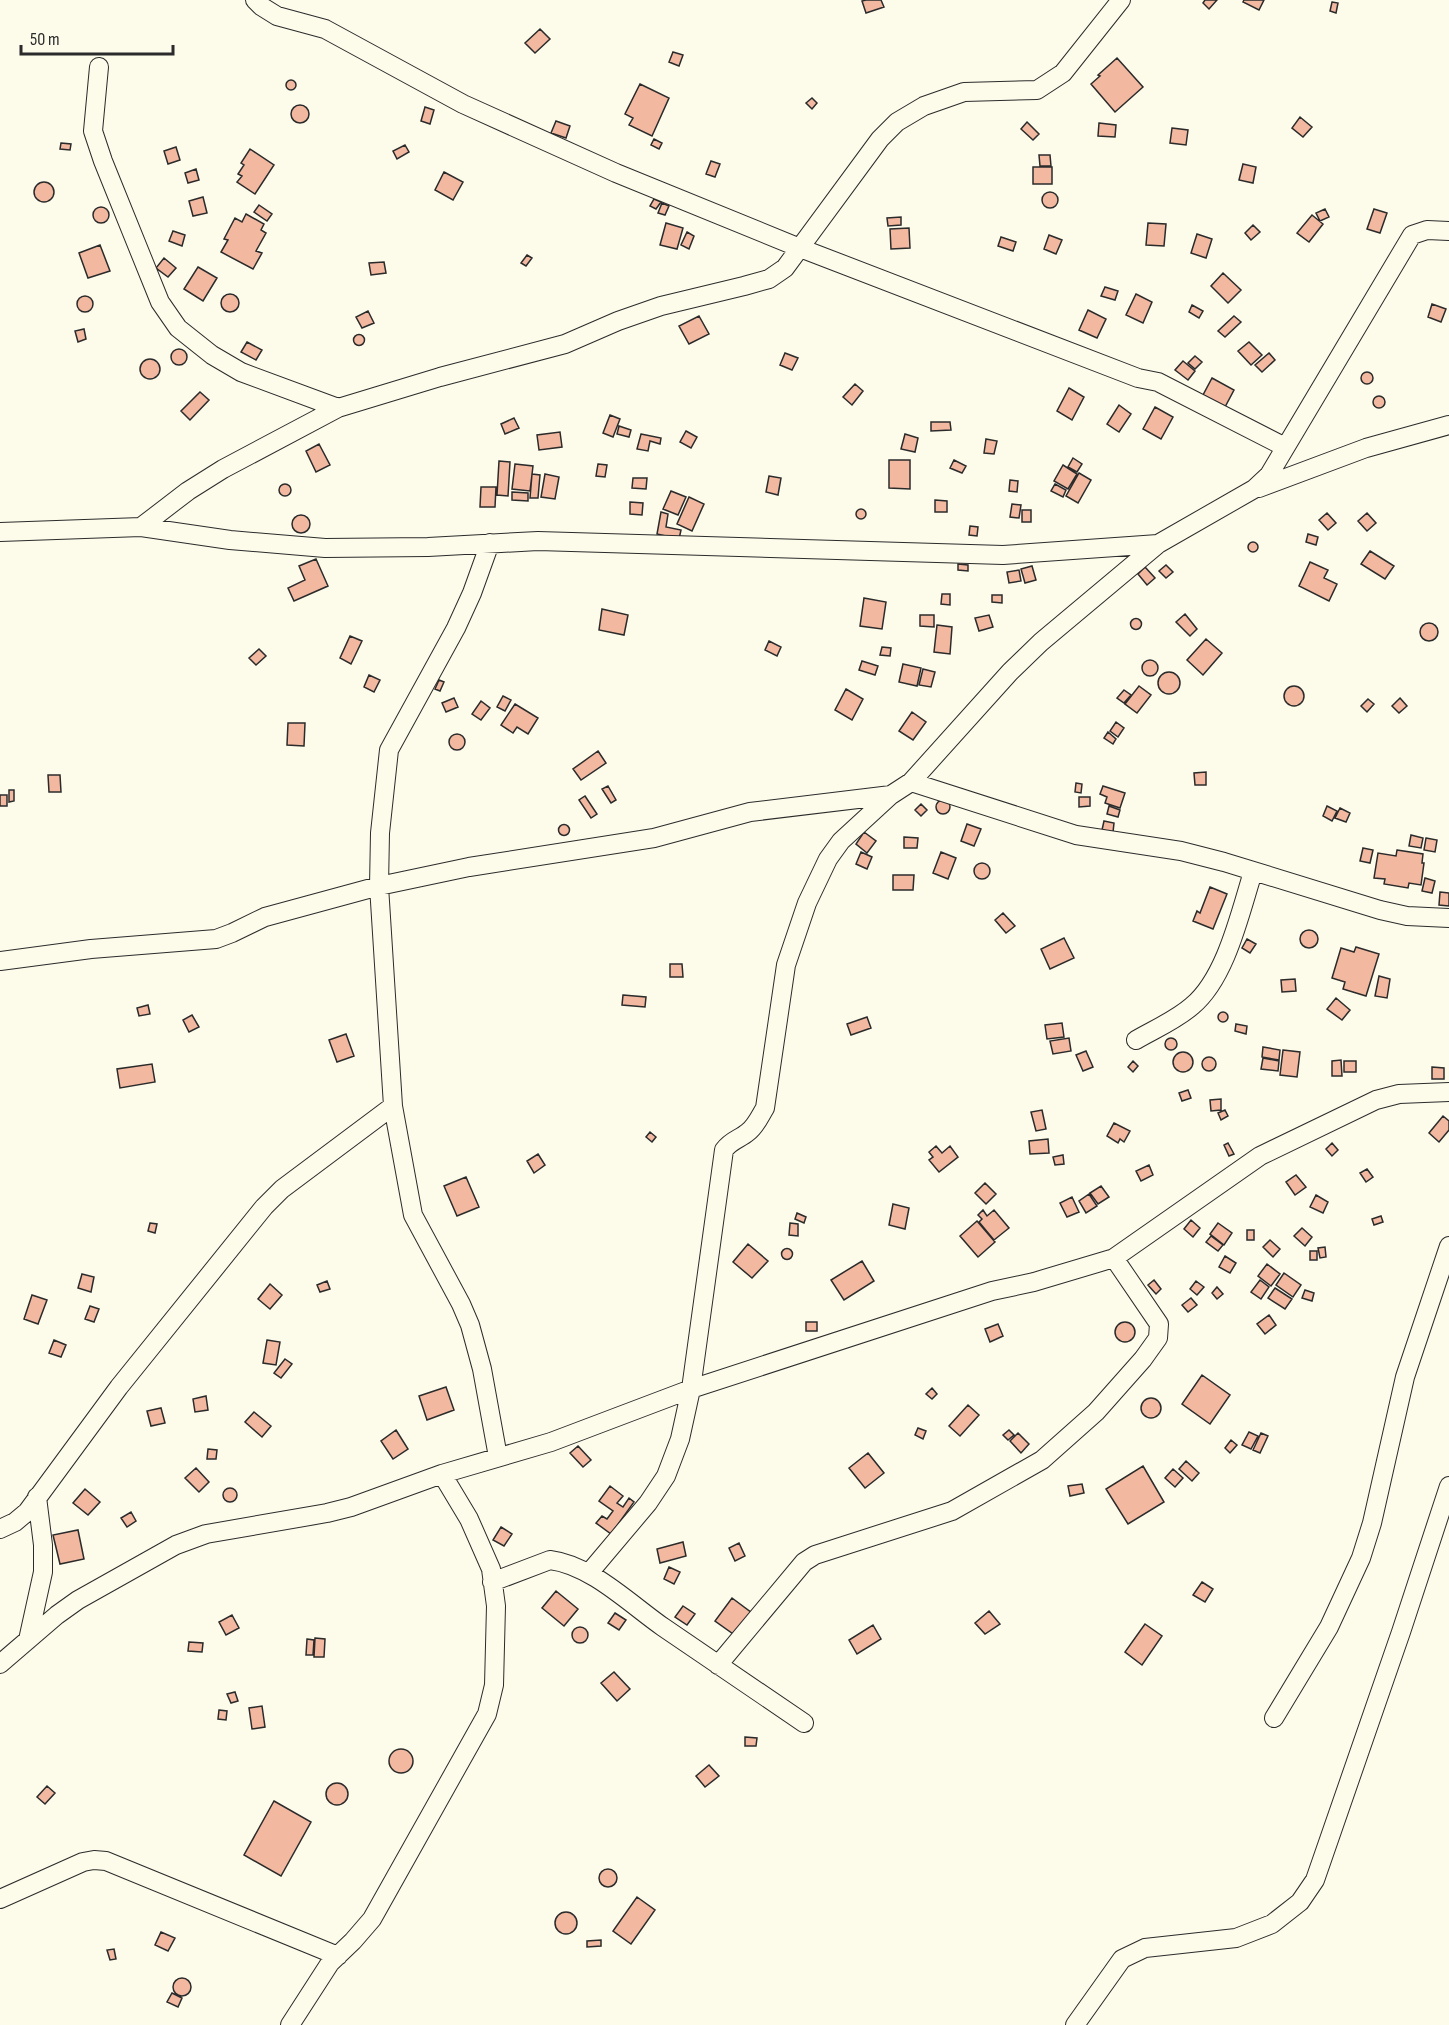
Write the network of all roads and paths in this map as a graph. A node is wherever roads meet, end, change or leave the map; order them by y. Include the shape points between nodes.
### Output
1 (255, 0) edge
2 (1121, 0) edge
3 (99, 67) dead end
4 (1449, 231) edge
5 (800, 248) junction
6 (339, 408) junction
7 (1449, 425) edge
8 (1285, 447) junction
9 (1254, 489) junction
10 (141, 527) junction
11 (0, 532) edge
12 (490, 543) junction
13 (1158, 544) junction
14 (911, 782) junction
15 (891, 795) junction
16 (1253, 872) junction
17 (379, 886) junction
18 (1449, 918) edge
19 (0, 961) edge
20 (1137, 1040) dead end
21 (1449, 1092) edge
22 (393, 1106) junction
23 (1449, 1246) edge
24 (1114, 1258) junction
25 (691, 1389) junction
26 (498, 1457) junction
27 (442, 1474) junction
28 (1449, 1486) edge
29 (37, 1497) junction
30 (0, 1529) edge
31 (589, 1573) junction
32 (492, 1582) junction
33 (28, 1640) junction
34 (0, 1664) edge
35 (718, 1665) junction
36 (1274, 1718) dead end
37 (804, 1723) dead end
38 (0, 1899) edge
39 (338, 1956) junction
40 (290, 2025) edge
41 (1075, 2025) edge

1 - 5 street via 277,16 325,29 463,104 594,164
2 - 5 street via 1052,82 1037,90 964,92 924,106 897,122 880,139
3 - 6 street via 93,131 160,302 178,327 212,355 241,372
4 - 8 street via 1427,230 1412,235
5 - 6 street via 785,268 769,279 661,306 565,344
5 - 8 street via 1165,385
6 - 10 street via 223,469
7 - 9 street via 1366,448
8 - 9 street via 1269,475
9 - 13 street
10 - 11 street
10 - 12 street via 325,548
12 - 13 street via 538,541 1003,555
12 - 17 street via 456,628 389,750
13 - 14 street via 1041,642
14 - 15 street
14 - 16 street via 1076,835 1181,851
15 - 17 street via 750,812 654,838 469,867
15 - 25 street via 841,841 828,859 807,903 786,965 765,1108 755,1126 724,1150
16 - 18 street via 1380,910
16 - 20 street via 1218,973 1208,990 1192,1007
17 - 19 street via 265,917 216,939
17 - 22 street
21 - 24 street via 1399,1094 1376,1100 1260,1156
22 - 26 street via 413,1215 470,1325
22 - 29 street via 282,1189 264,1207 119,1387
23 - 36 street via 1406,1377 1361,1558 1329,1627
24 - 25 street via 992,1291
24 - 35 street via 1160,1330 1143,1359 1096,1412 1041,1460 952,1511 815,1554 804,1562
25 - 26 street via 550,1442
25 - 31 street via 680,1439 666,1476
26 - 27 street
27 - 32 street via 469,1519 491,1569
27 - 33 street via 327,1513 206,1534 176,1545 78,1600
28 - 41 street via 1319,1869 1300,1902 1272,1924 1236,1938 1145,1948 1122,1959
29 - 30 street via 27,1512
29 - 33 street via 43,1572
31 - 32 street via 550,1560
31 - 35 street
32 - 39 street via 496,1606 494,1685 487,1714 372,1919
33 - 34 street
35 - 37 street
38 - 39 street via 83,1862 106,1861
39 - 40 street

